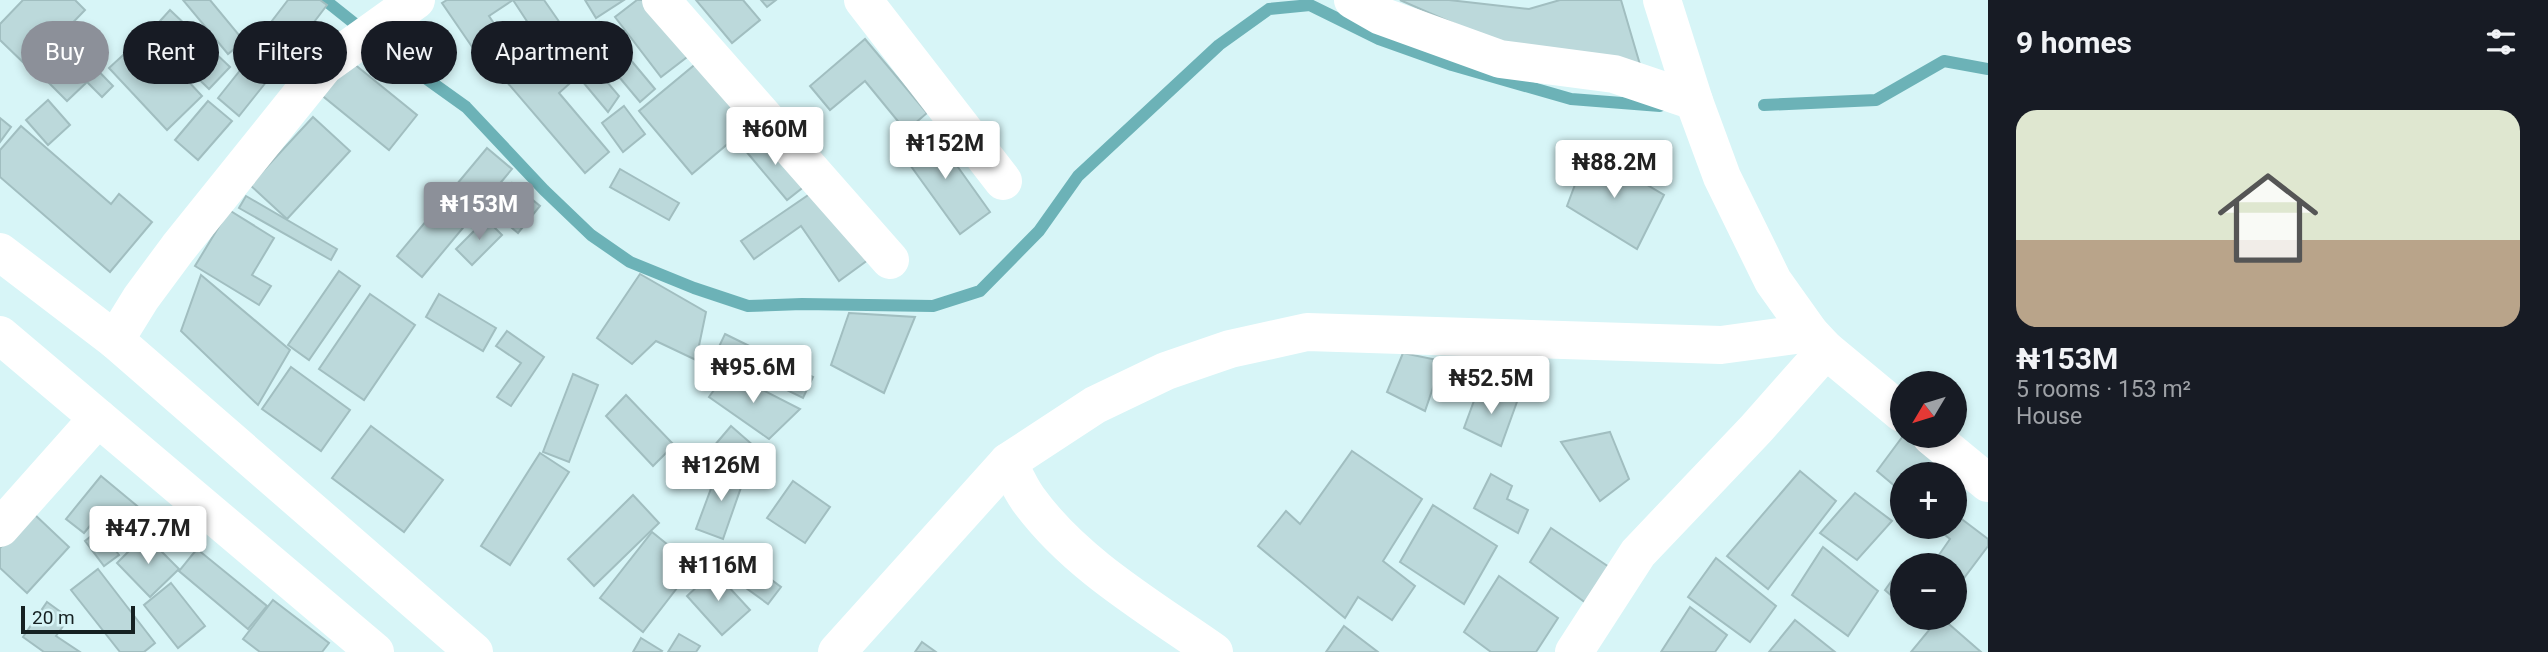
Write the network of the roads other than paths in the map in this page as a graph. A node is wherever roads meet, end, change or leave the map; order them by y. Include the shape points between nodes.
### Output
1 (661, 0) edge
2 (863, 0) edge
3 (1353, 0) edge
4 (1662, 0) edge
5 (408, 6) edge
6 (1694, 101) junction
7 (1003, 181) dead end
8 (0, 252) edge
9 (890, 260) dead end
10 (0, 335) edge
11 (115, 340) junction
12 (1818, 342) junction
13 (1890, 403) edge
14 (98, 418) junction
15 (1945, 448) edge
16 (1008, 462) junction
17 (1988, 483) edge
18 (0, 528) edge
19 (375, 652) edge
20 (474, 652) edge
21 (837, 652) edge
22 (1214, 652) edge
23 (1574, 652) edge

1 - 9 street
2 - 7 street
3 - 6 street via 1381,16 1500,59 1614,74
4 - 6 street
5 - 11 street via 324,66 178,248
6 - 12 street via 1722,177 1773,281
8 - 11 street
10 - 14 street
11 - 20 street
12 - 13 street
12 - 16 street via 1721,345 1307,332 1230,349 1166,371 1095,405
12 - 23 street via 1756,429 1638,553
14 - 18 street
14 - 19 street
15 - 17 street
16 - 21 street
16 - 22 street via 1027,498 1062,539 1118,585

